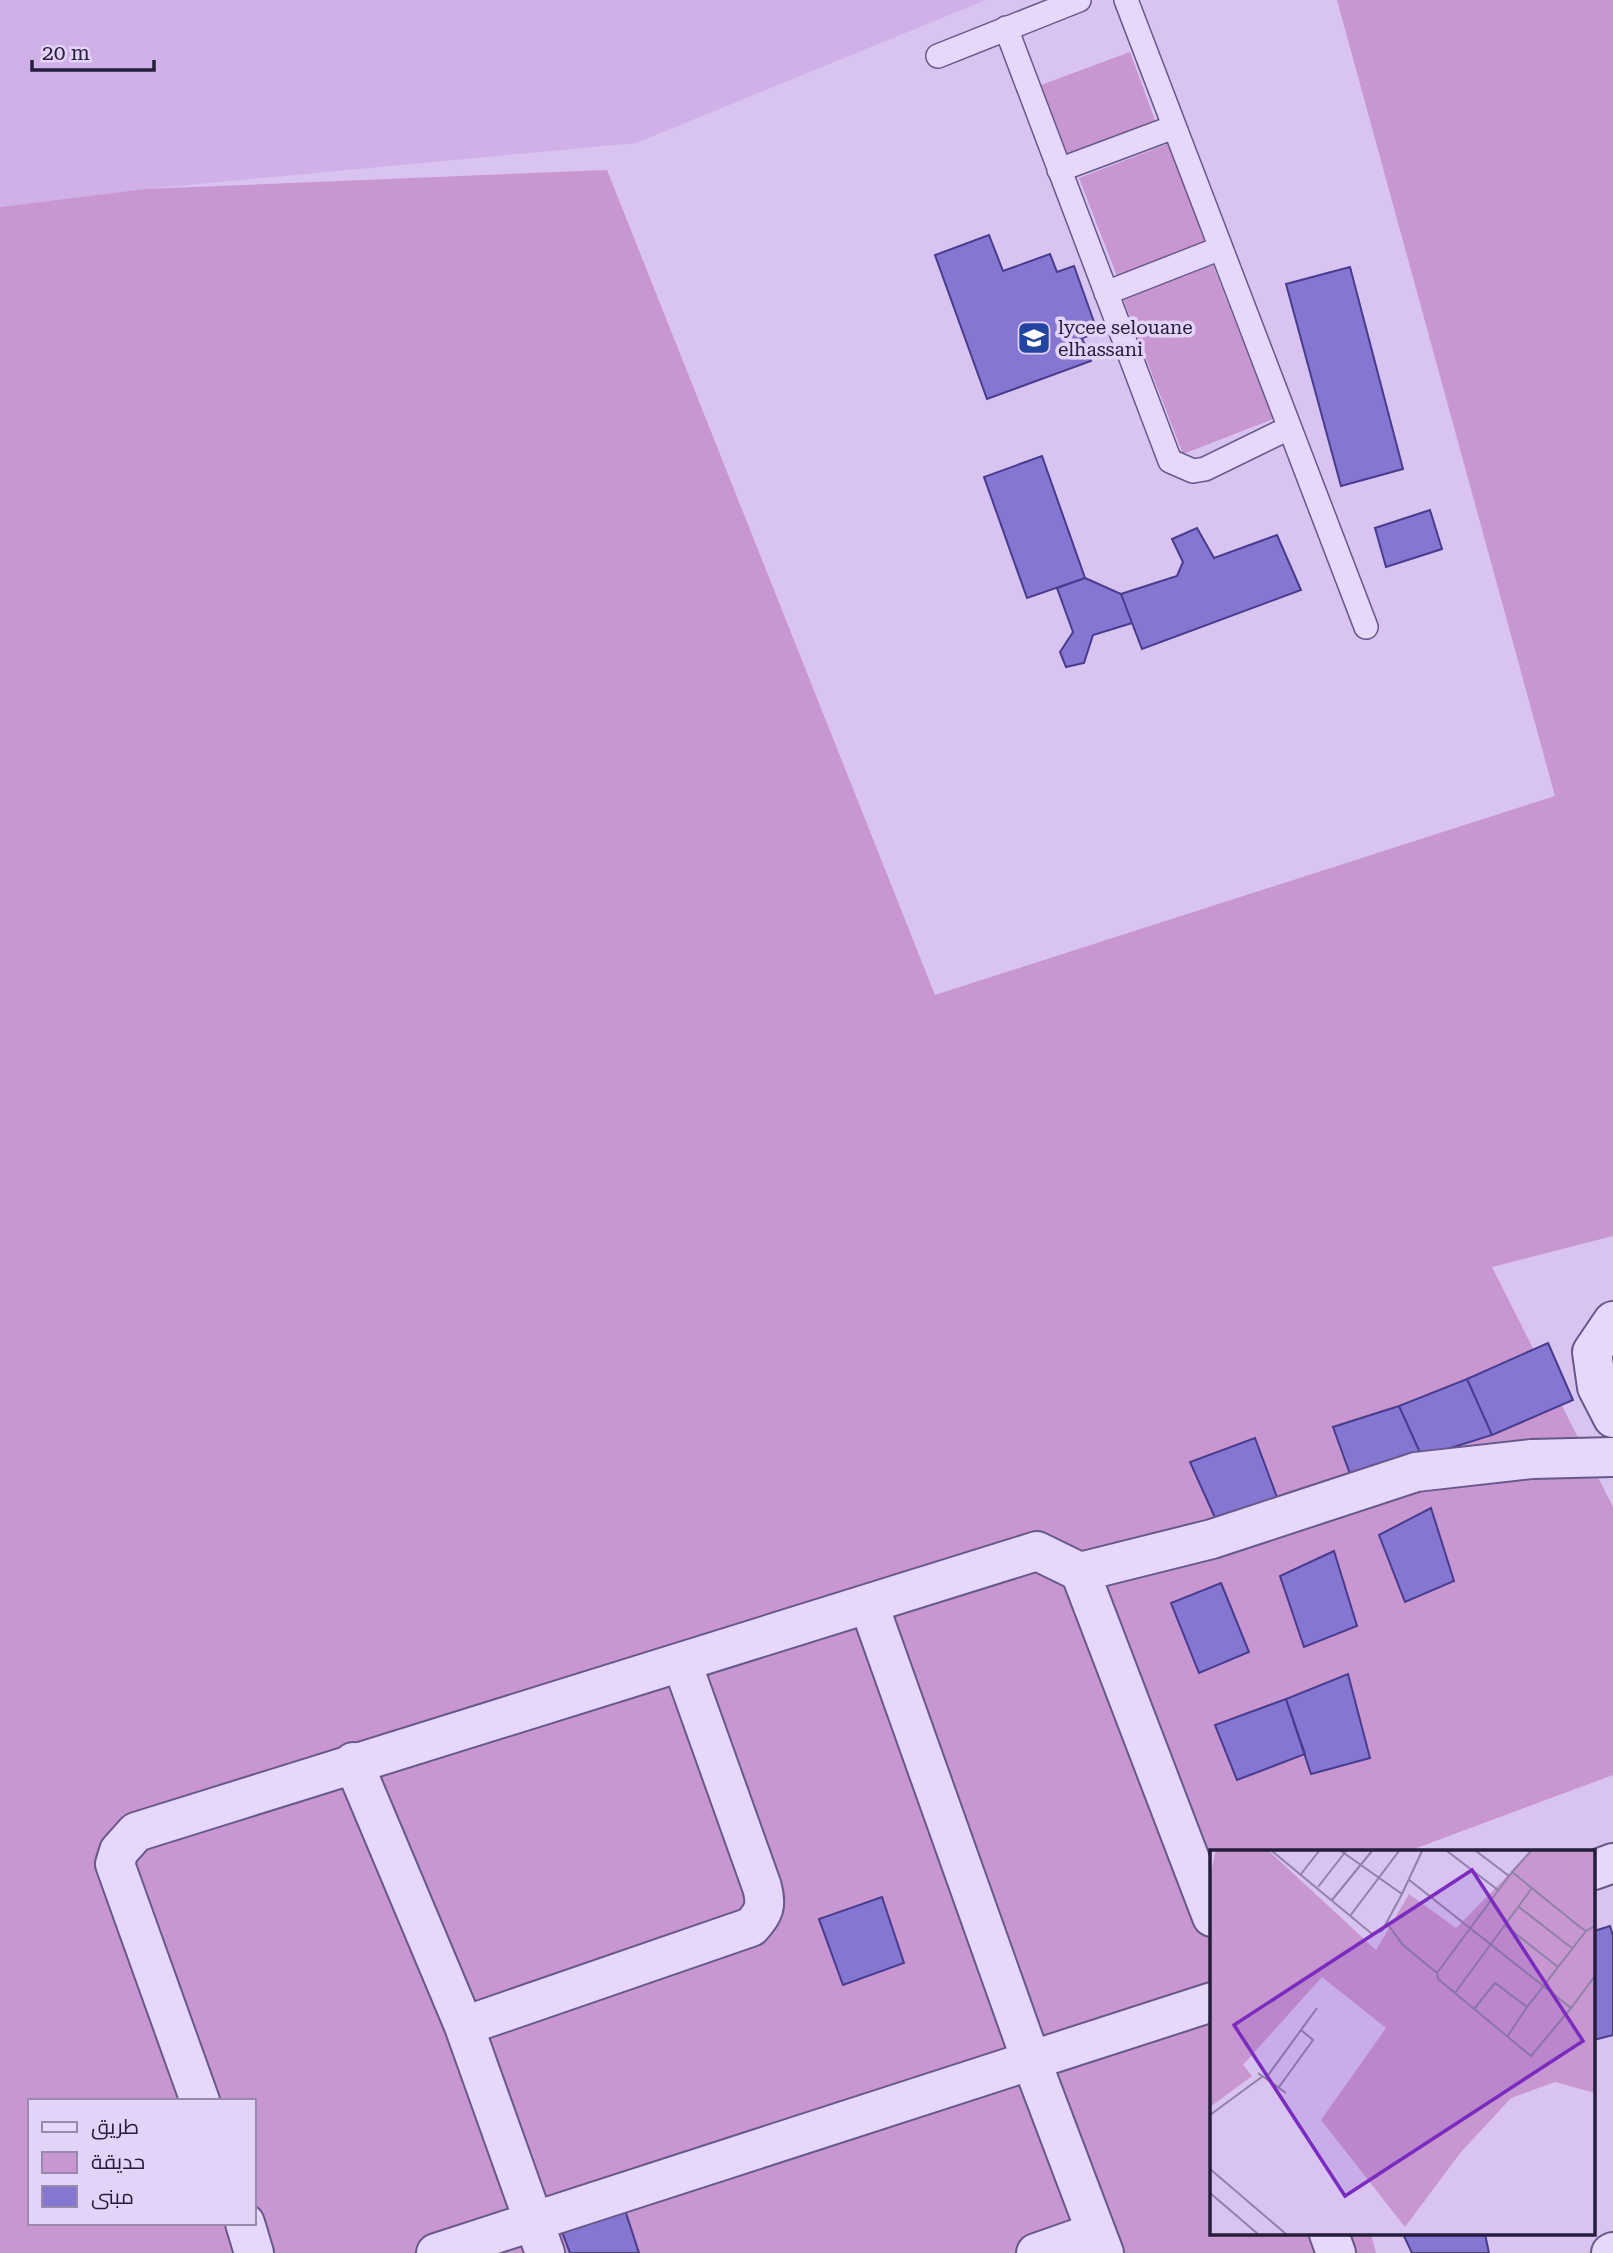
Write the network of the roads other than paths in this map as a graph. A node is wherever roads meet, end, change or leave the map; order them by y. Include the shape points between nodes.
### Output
1 (1079, 0) edge
2 (1126, 0) edge
3 (1006, 28) junction
4 (938, 56) dead end
5 (1174, 127) junction
6 (1059, 170) junction
7 (1221, 248) junction
8 (1106, 293) junction
9 (1289, 428) junction
10 (1366, 627) dead end
11 (1613, 1321) edge
12 (1613, 1418) edge
13 (1613, 1457) edge
14 (1080, 1572) junction
15 (869, 1605) junction
16 (681, 1663) junction
17 (354, 1762) junction
18 (1613, 1863) edge
19 (1596, 1869) edge
20 (1210, 1912) edge
21 (1210, 2002) edge
22 (464, 2026) junction
23 (1031, 2060) junction
24 (199, 2099) edge
25 (245, 2225) edge
26 (1330, 2236) edge
27 (540, 2237) edge
28 (1100, 2243) edge
29 (254, 2253) edge
30 (436, 2253) edge
31 (1036, 2253) edge
32 (1336, 2253) edge

1 - 3 lane
2 - 5 lane
3 - 4 lane
3 - 6 lane
5 - 6 lane
5 - 7 lane
6 - 8 lane
7 - 8 lane
7 - 9 lane
8 - 9 lane via 1170,461 1193,471 1205,469
9 - 10 lane
11 - 12 street via 1592,1352 1597,1387
13 - 14 street via 1416,1472 1212,1539
14 - 15 street via 1037,1551
14 - 20 street
15 - 16 street
15 - 23 street
16 - 17 street
16 - 22 street via 762,1887 764,1913 751,1927
17 - 22 street
17 - 24 street via 136,1832 119,1851 115,1864
18 - 19 street
21 - 23 street
22 - 27 street
23 - 27 street
23 - 28 street
25 - 29 street
26 - 32 street
27 - 30 street
28 - 31 street

